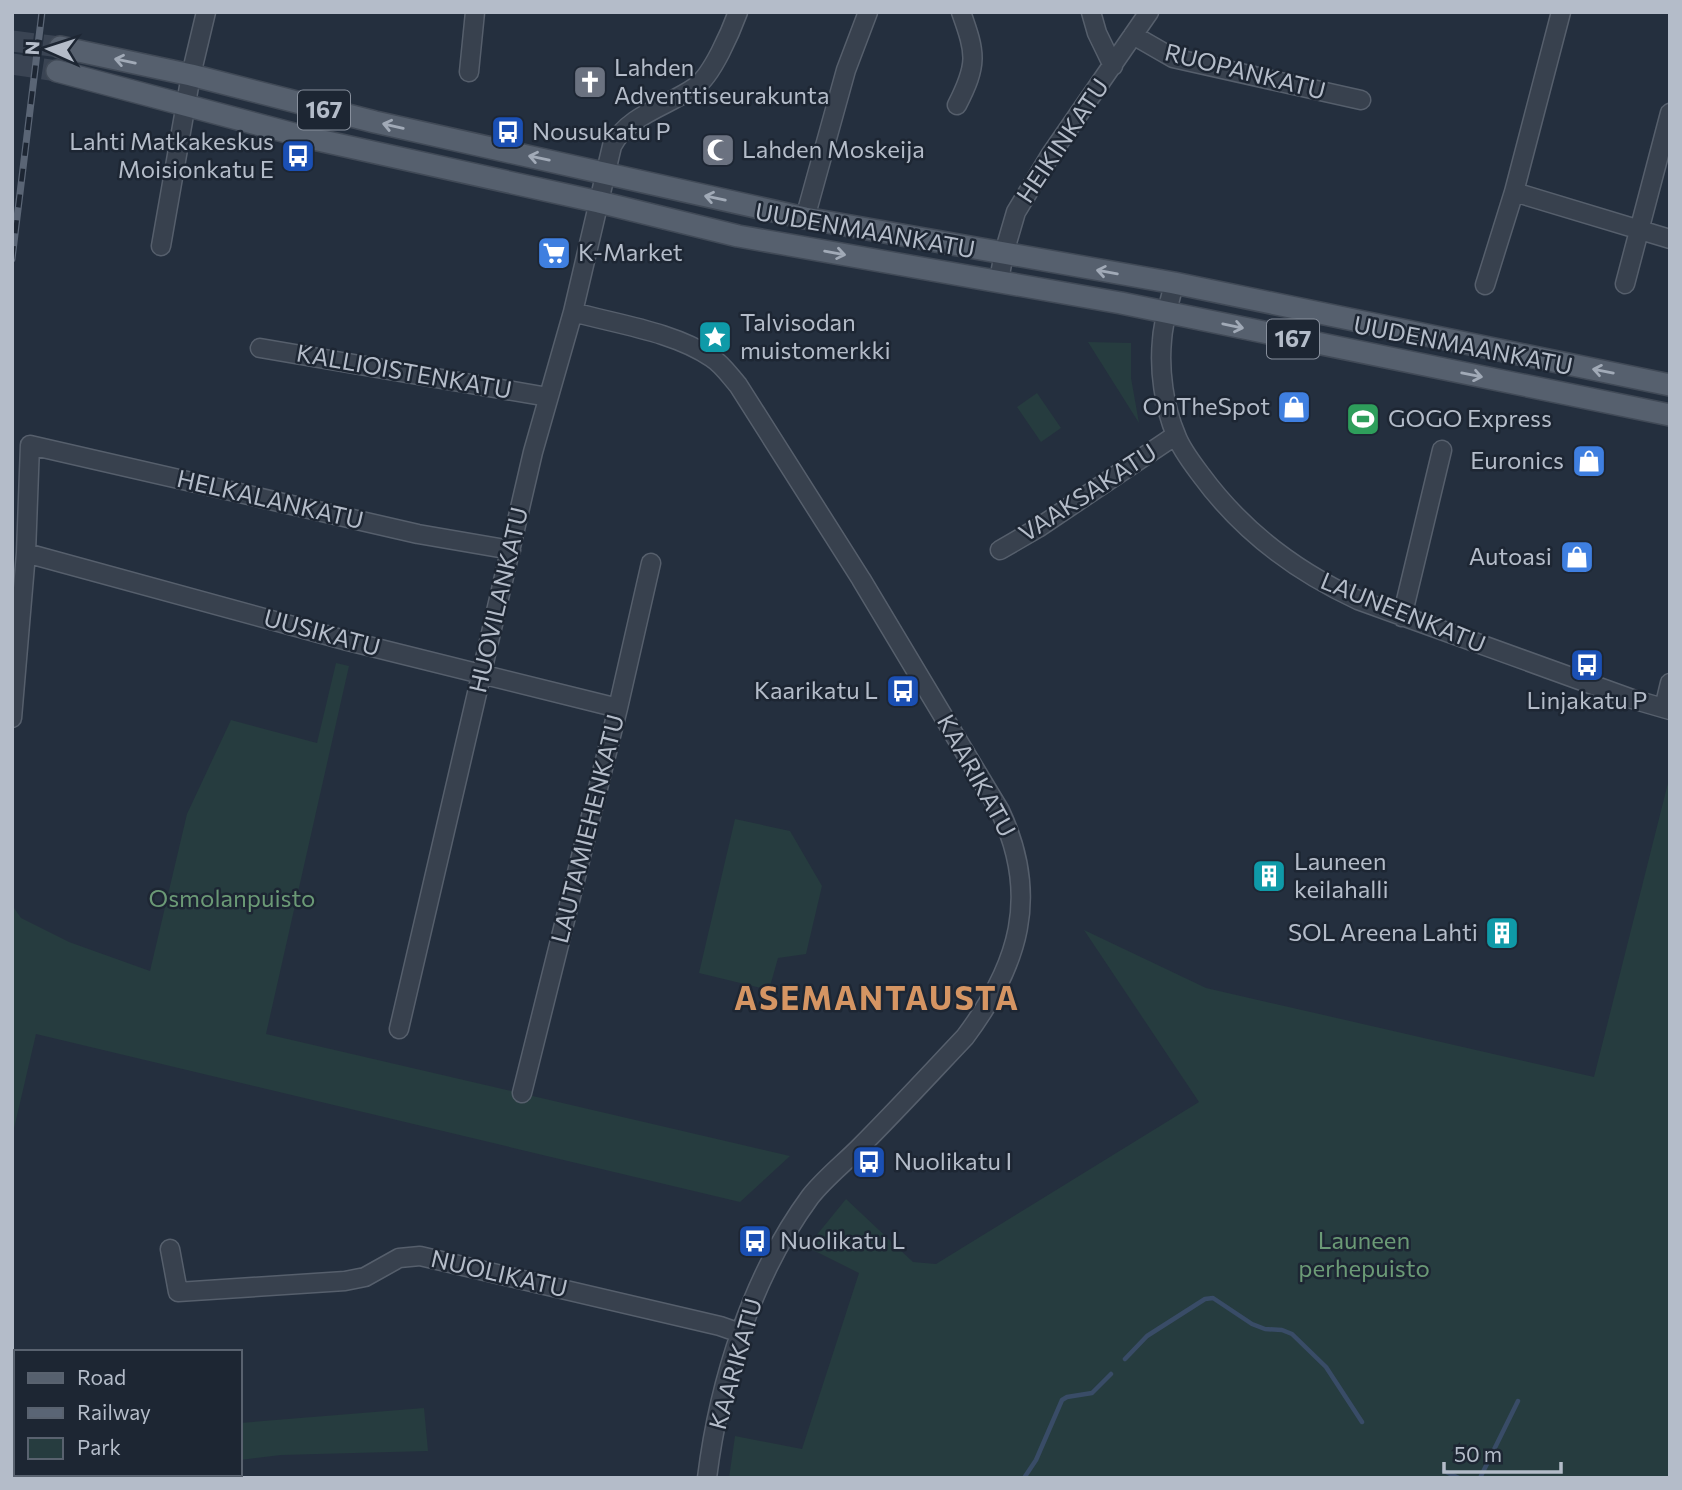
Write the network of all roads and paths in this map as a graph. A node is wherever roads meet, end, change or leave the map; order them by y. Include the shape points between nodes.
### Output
1 (205, 12) edge
2 (475, 12) edge
3 (738, 12) edge
4 (869, 12) edge
5 (961, 12) edge
6 (1091, 12) edge
7 (1149, 12) edge
8 (1561, 12) edge
9 (1133, 35) junction
10 (60, 47) tunnel mouth
11 (1113, 66) junction
12 (57, 71) tunnel mouth
13 (469, 72) dead end
14 (191, 75) junction
15 (1361, 100) dead end
16 (957, 105) dead end
17 (185, 106) junction
18 (1670, 113) edge
19 (605, 173) junction
20 (1514, 192) junction
21 (599, 202) junction
22 (806, 218) junction
23 (1638, 230) junction
24 (1670, 239) edge
25 (161, 246) dead end
26 (1004, 253) junction
27 (999, 280) junction
28 (1174, 283) junction
29 (1625, 284) dead end
30 (1485, 285) dead end
31 (573, 312) junction
32 (1167, 313) junction
33 (260, 348) dead end
34 (1670, 386) edge
35 (548, 397) junction
36 (1670, 415) edge
37 (1176, 435) junction
38 (1442, 450) dead end
39 (510, 550) junction
40 (1000, 550) dead end
41 (26, 554) junction
42 (651, 563) dead end
43 (1402, 617) junction
44 (481, 675) junction
45 (1670, 683) edge
46 (618, 708) junction
47 (1667, 709) edge
48 (12, 718) edge
49 (399, 1029) dead end
50 (522, 1093) dead end
51 (170, 1249) dead end
52 (740, 1333) junction
53 (707, 1478) edge

1 - 14 street
2 - 13 street
3 - 19 street, HUOVILANKATU via 728,41 698,86 630,124 617,137
4 - 22 street via 846,70
5 - 16 street via 973,51 970,80
6 - 11 street
7 - 9 street, HEIKINKATU
8 - 20 street
9 - 11 street, HEIKINKATU
9 - 15 street, RUOPANKATU via 1173,58
14 -> 10 main road, UUDENMAANKATU / 167
11 - 26 street, HEIKINKATU via 1016,212
12 - 17 main road, UUDENMAANKATU / 167
14 - 17 street
19 -> 14 main road, UUDENMAANKATU / 167
17 - 21 main road, UUDENMAANKATU / 167
17 - 25 street
18 - 23 street
19 - 21 street, HUOVILANKATU
22 -> 19 main road, UUDENMAANKATU / 167
20 - 23 street
20 - 30 street
21 -> 27 main road, UUDENMAANKATU / 167 via 738,236
21 - 31 street, HUOVILANKATU
22 - 26 main road, UUDENMAANKATU / 167
23 - 24 street
23 - 29 street
26 - 27 street, HEIKINKATU
28 -> 26 main road, UUDENMAANKATU / 167
27 - 32 main road, UUDENMAANKATU / 167
28 - 32 street, LAUNEENKATU
34 -> 28 main road, UUDENMAANKATU / 167
31 - 35 street, HUOVILANKATU
31 - 52 street, KAARIKATU via 690,345 713,358 738,385 1000,811 1016,852 1020,896 1016,940 997,992 965,1037 812,1195 781,1240
32 -> 36 main road, UUDENMAANKATU / 167
32 - 37 street, LAUNEENKATU via 1162,366
33 - 35 street, KALLIOISTENKATU
35 - 39 street, HUOVILANKATU
37 - 40 street, VAAKSAKATU
37 - 43 street, LAUNEENKATU via 1220,501 1288,562 1323,584
38 - 43 street
39 - 41 street, HELKALANKATU via 418,534 30,445
39 - 44 street, HUOVILANKATU
41 - 44 street, UUSIKATU
41 - 48 street
42 - 46 street, LAUTAMIEHENKATU
43 - 47 street, LAUNEENKATU
44 - 46 street, UUSIKATU
44 - 49 street, HUOVILANKATU
45 - 47 street
46 - 50 street, LAUTAMIEHENKATU
51 - 52 street, NUOLIKATU via 178,1292 345,1281 365,1278 399,1258 420,1256
52 - 53 street, KAARIKATU

